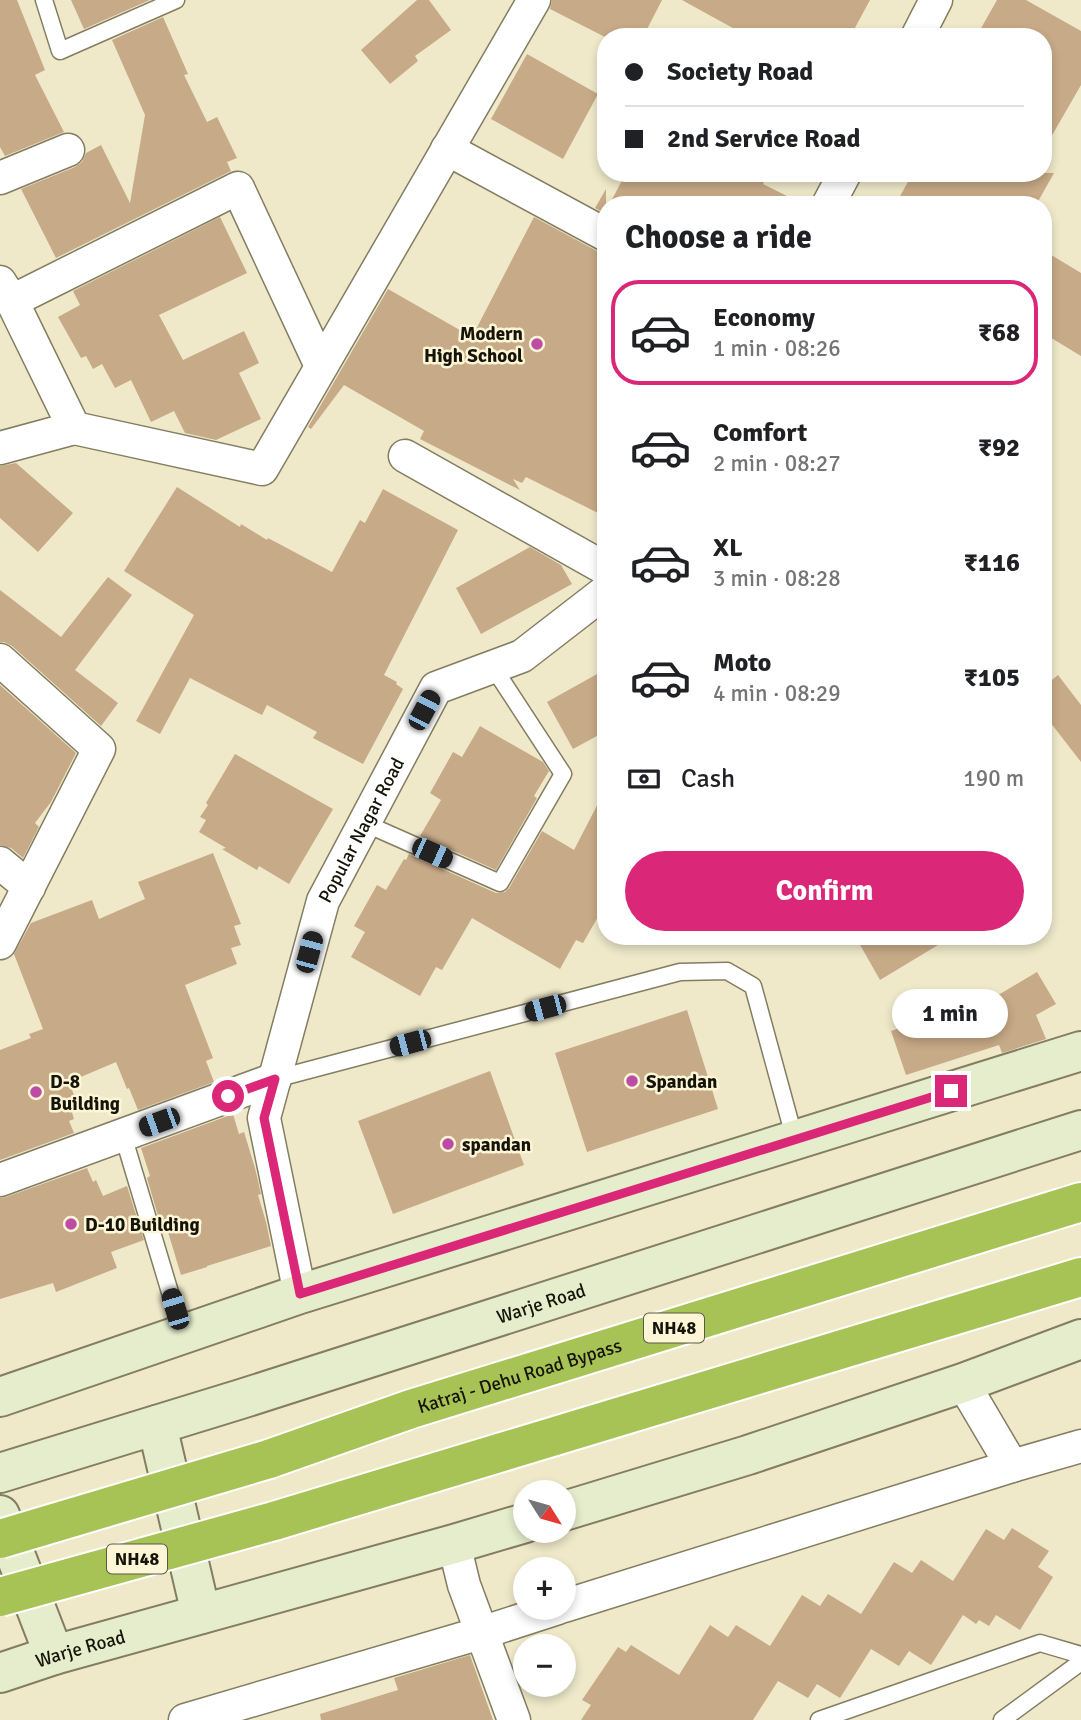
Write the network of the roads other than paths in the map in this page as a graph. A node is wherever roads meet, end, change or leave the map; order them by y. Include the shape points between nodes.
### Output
1 (44, 0) edge
2 (176, 0) edge
3 (534, 0) edge
4 (936, 0) edge
5 (922, 28) edge
6 (447, 149) junction
7 (68, 150) dead end
8 (0, 178) edge
9 (597, 230) edge
10 (6, 291) edge
11 (321, 366) junction
12 (74, 428) junction
13 (0, 448) edge
14 (405, 456) dead end
15 (597, 564) edge
16 (597, 598) edge
17 (0, 660) edge
18 (493, 667) junction
19 (364, 823) junction
20 (0, 863) edge
21 (29, 887) junction
22 (0, 943) edge
23 (1081, 1051) edge
24 (273, 1086) junction
25 (1081, 1130) edge
26 (795, 1140) junction
27 (0, 1180) edge
28 (1081, 1202) edge
29 (1081, 1277) edge
30 (300, 1294) junction
31 (175, 1309) dead end
32 (1081, 1339) edge
33 (963, 1382) junction
34 (0, 1397) edge
35 (157, 1424) junction
36 (1081, 1446) edge
37 (1012, 1466) junction
38 (0, 1473) edge
39 (576, 1507) edge
40 (0, 1515) edge
41 (513, 1526) edge
42 (0, 1539) edge
43 (454, 1544) junction
44 (0, 1597) edge
45 (576, 1602) edge
46 (201, 1614) junction
47 (521, 1620) edge
48 (481, 1633) junction
49 (54, 1655) junction
50 (1081, 1655) edge
51 (1081, 1662) edge
52 (3, 1664) edge
53 (185, 1720) edge
54 (514, 1720) edge
55 (819, 1720) edge
56 (1002, 1720) edge

1 - 2 lane via 60,51
3 - 6 street
4 - 5 street
6 - 9 street
6 - 11 street
7 - 8 street
10 - 11 street via 238,188
10 - 12 street
11 - 12 street via 262,469
12 - 13 street
14 - 15 street
16 - 18 street, Popular Nagar Road via 522,656
17 - 21 street via 99,748
18 - 19 street, Popular Nagar Road via 436,688
18 - 19 lane via 563,774 500,883
19 - 24 street, Popular Nagar Road via 323,901
20 - 21 street
21 - 22 street
23 - 26 street
24 - 26 lane via 680,972 727,971 752,986
24 - 27 street
24 - 30 street, Popular Nagar Road via 264,1118
24 - 31 lane via 125,1142
25 - 35 street, Warje Road
26 - 30 street
28 - 42 highway, Katraj - Dehu Road Bypass / NH48, bridge via 411,1409 269,1459
29 - 44 highway, NH48, bridge via 274,1521
30 - 34 street
32 - 33 street
33 - 37 street
33 - 39 street
35 - 38 street, Warje Road
35 - 46 street
36 - 37 street
37 - 45 street
40 - 49 street
41 - 43 street, Warje Road
43 - 46 street, Warje Road
43 - 48 street
46 - 49 street, Warje Road
47 - 48 street
48 - 53 street
48 - 54 street
49 - 52 street, Warje Road
50 - 55 lane via 1040,1643
51 - 56 lane

